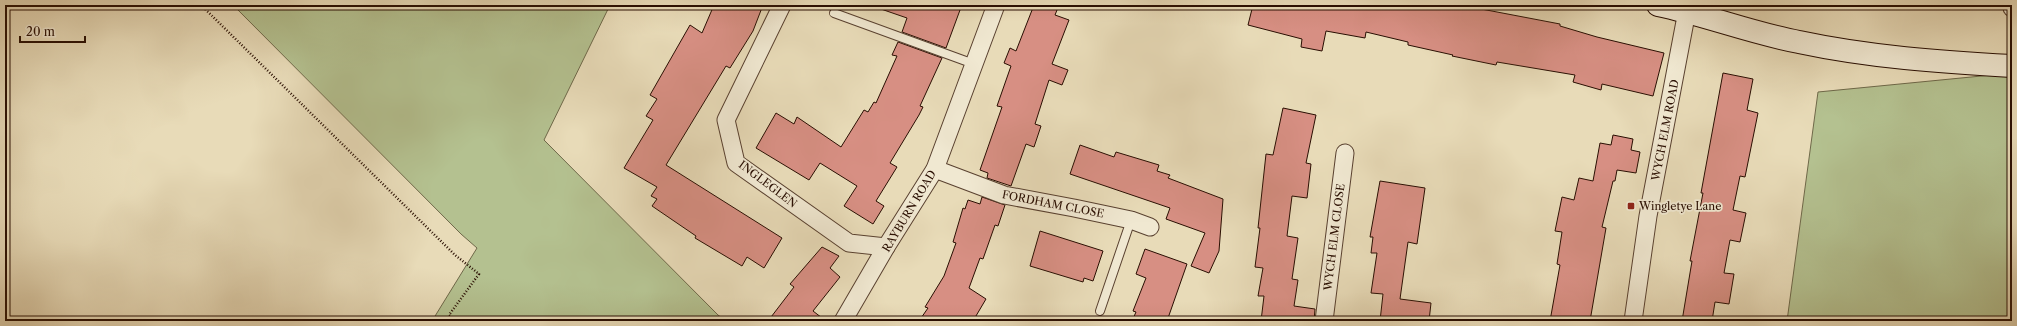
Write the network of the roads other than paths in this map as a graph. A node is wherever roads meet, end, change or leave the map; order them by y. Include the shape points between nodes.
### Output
1 (782, 5) edge
2 (996, 5) edge
3 (1658, 5) edge
4 (1688, 8) edge
5 (834, 13) dead end
6 (974, 64) junction
7 (2012, 66) edge
8 (1345, 153) dead end
9 (935, 169) junction
10 (1131, 220) junction
11 (1150, 227) dead end
12 (886, 247) junction
13 (1100, 311) dead end
14 (843, 321) edge
15 (1324, 321) edge
16 (1633, 321) edge

1 - 12 street, INGLEGLEN via 726,120 736,163 849,243
2 - 6 street, RAYBURN ROAD
3 - 4 street
4 - 7 street via 1798,42 1930,62
4 - 16 street, WYCH ELM ROAD via 1648,216
5 - 6 lane
6 - 9 street, RAYBURN ROAD
8 - 15 street, WYCH ELM CLOSE
9 - 10 street, FORDHAM CLOSE via 1004,196
9 - 12 street, RAYBURN ROAD
10 - 11 street, FORDHAM CLOSE
10 - 13 lane
12 - 14 street, RAYBURN ROAD

